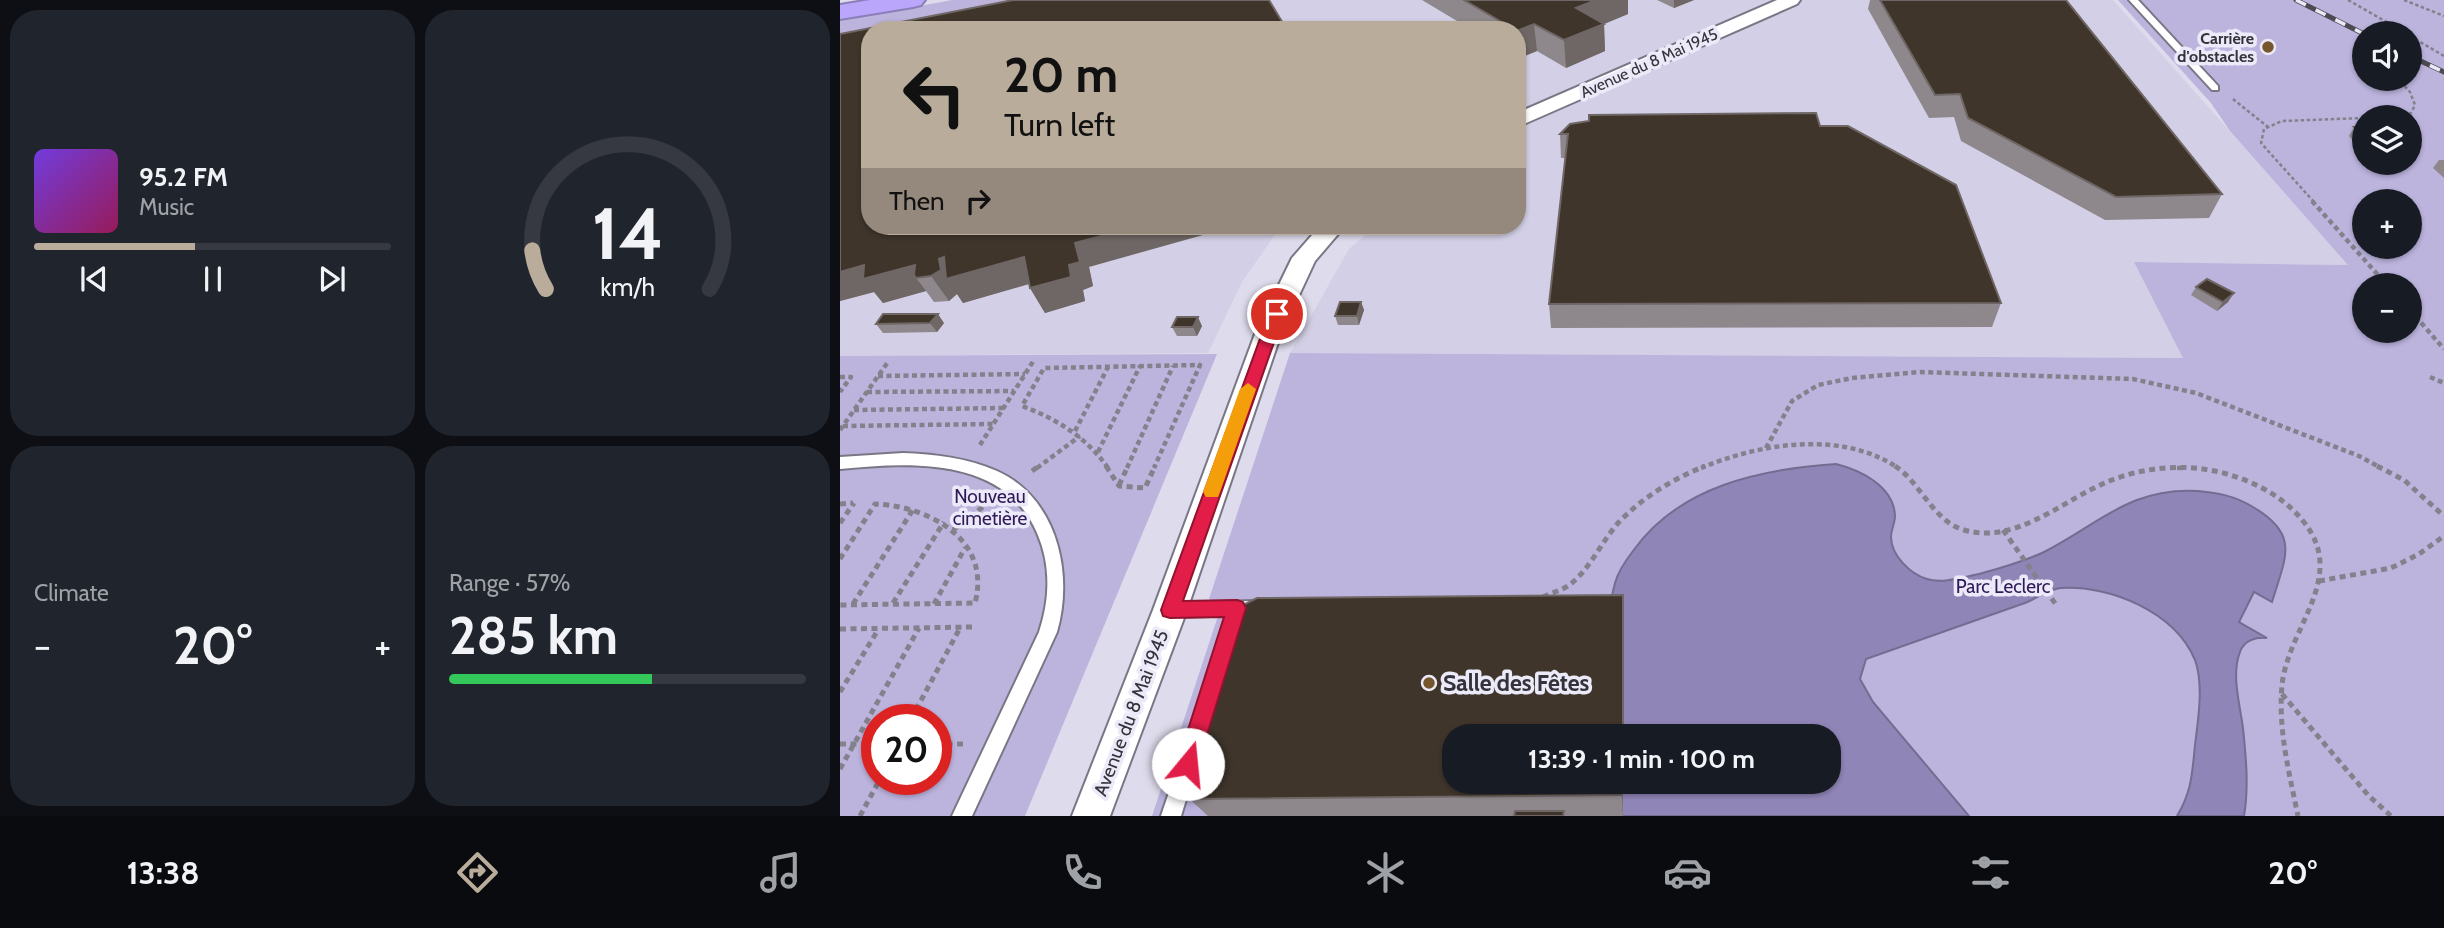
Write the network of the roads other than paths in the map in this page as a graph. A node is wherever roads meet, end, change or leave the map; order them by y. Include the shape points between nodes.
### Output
1 (914, 0) edge
2 (2133, 0) edge
3 (1782, 2) edge
4 (840, 12) edge
5 (2215, 88) road end
6 (1526, 117) edge
7 (1325, 235) edge
8 (840, 463) edge
9 (1278, 607) edge
10 (1170, 610) junction
11 (1192, 751) edge
12 (962, 816) edge
13 (1091, 816) edge
14 (1171, 816) edge

1 - 4 highway
2 - 5 lane
3 - 6 street, Avenue du 8 Mai 1945
7 - 10 street, Avenue du 8 Mai 1945 via 1304,258 1268,334
8 - 12 lane via 919,457 967,466 1010,486 1031,506 1046,530 1054,559 1049,630
9 - 10 lane via 1234,615
10 - 13 street, Avenue du 8 Mai 1945
11 - 14 lane

